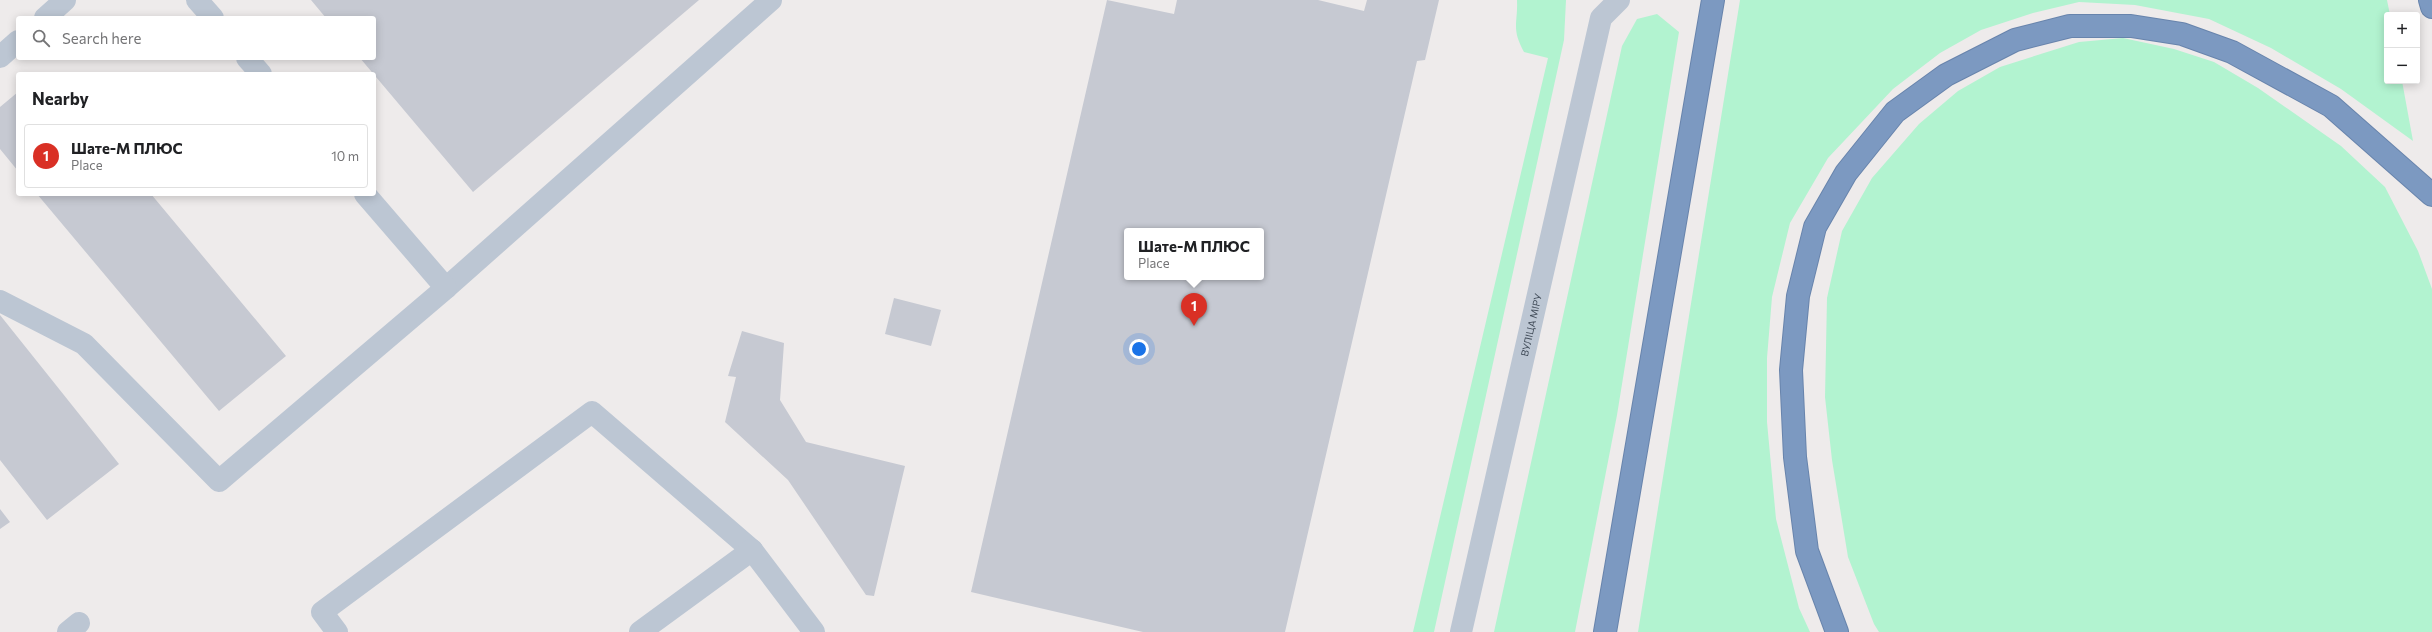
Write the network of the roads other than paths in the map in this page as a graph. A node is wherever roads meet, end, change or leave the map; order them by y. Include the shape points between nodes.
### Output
1 (65, 0) edge
2 (197, 0) edge
3 (771, 0) edge
4 (1619, 0) edge
5 (1713, 0) edge
6 (2430, 0) edge
7 (2432, 8) edge
8 (47, 16) edge
9 (211, 16) edge
10 (16, 43) edge
11 (0, 57) edge
12 (249, 60) edge
13 (259, 72) edge
14 (2432, 195) edge
15 (367, 196) edge
16 (446, 288) junction
17 (0, 301) edge
18 (752, 550) junction
19 (337, 632) edge
20 (640, 632) edge
21 (814, 632) edge
22 (1461, 632) edge
23 (1605, 632) edge
24 (1837, 632) edge

1 - 8 street
2 - 9 street
3 - 16 street
4 - 22 street, ВУЛІЦА МІРУ via 1601,18
5 - 23 highway
6 - 7 highway
10 - 11 street
12 - 13 street
14 - 24 highway via 2330,106 2232,52 2182,34 2131,26 2070,26 2015,40 1946,75 1895,112 1846,172 1815,227 1798,296 1791,370 1795,457 1807,551
15 - 16 street
16 - 17 street via 218,481 84,344
18 - 19 street via 592,412 322,612
18 - 20 street
18 - 21 street

